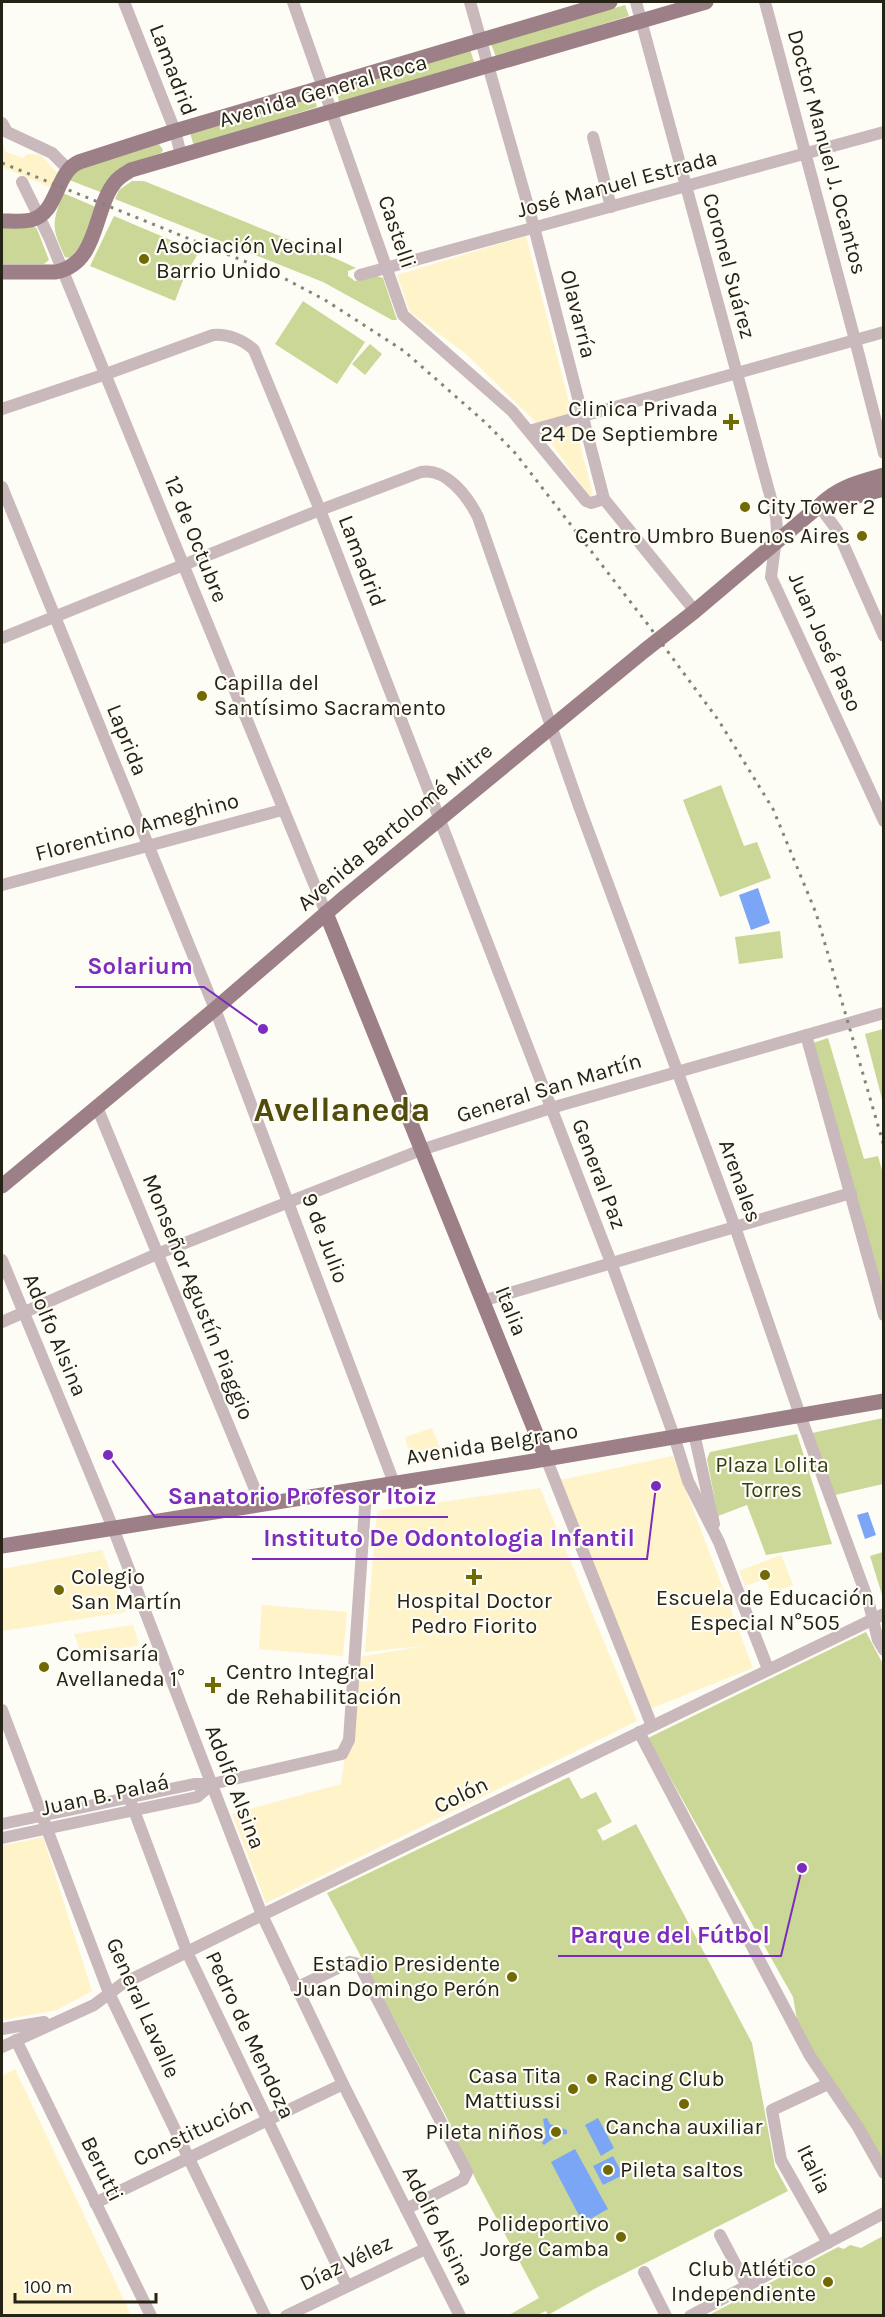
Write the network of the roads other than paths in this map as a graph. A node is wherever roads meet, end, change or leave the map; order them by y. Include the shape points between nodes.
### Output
1 (124, 2) edge
2 (293, 2) edge
3 (470, 2) edge
4 (610, 2) edge
5 (636, 2) edge
6 (706, 2) edge
7 (765, 2) edge
8 (641, 20) junction
9 (480, 39) junction
10 (489, 66) junction
11 (324, 86) junction
12 (332, 112) junction
13 (3, 125) edge
14 (175, 131) junction
15 (884, 132) edge
16 (593, 137) dead end
17 (806, 154) junction
18 (181, 155) junction
19 (68, 169) junction
20 (22, 182) dead end
21 (686, 187) junction
22 (611, 207) junction
23 (38, 217) junction
24 (2, 221) edge
25 (534, 227) junction
26 (388, 268) junction
27 (63, 270) junction
28 (2, 272) edge
29 (360, 276) dead end
30 (884, 332) edge
31 (855, 340) junction
32 (106, 374) junction
33 (736, 375) junction
34 (2, 409) edge
35 (583, 416) junction
36 (529, 431) junction
37 (884, 453) edge
38 (884, 475) edge
39 (2, 487) edge
40 (884, 489) edge
41 (604, 498) junction
42 (819, 506) junction
43 (320, 510) junction
44 (776, 543) junction
45 (184, 564) junction
46 (695, 611) junction
47 (54, 617) junction
48 (884, 636) edge
49 (2, 638) edge
50 (552, 727) junction
51 (282, 810) junction
52 (439, 820) junction
53 (884, 821) edge
54 (147, 846) junction
55 (2, 885) edge
56 (326, 913) junction
57 (215, 1009) junction
58 (884, 1013) edge
59 (806, 1035) junction
60 (677, 1072) junction
61 (97, 1107) junction
62 (551, 1108) junction
63 (421, 1150) junction
64 (2, 1186) edge
65 (851, 1193) junction
66 (288, 1201) junction
67 (735, 1227) junction
68 (157, 1254) junction
69 (2, 1260) edge
70 (612, 1265) junction
71 (483, 1301) junction
72 (23, 1313) junction
73 (884, 1315) edge
74 (2, 1322) edge
75 (884, 1401) edge
76 (800, 1415) junction
77 (694, 1432) junction
78 (674, 1436) junction
79 (546, 1458) junction
80 (394, 1483) junction
81 (369, 1487) junction
82 (261, 1504) junction
83 (113, 1528) junction
84 (719, 1542) junction
85 (2, 1546) edge
86 (878, 1616) edge
87 (884, 1650) edge
88 (768, 1669) junction
89 (2, 1710) edge
90 (652, 1726) junction
91 (639, 1732) junction
92 (212, 1784) junction
93 (129, 1797) junction
94 (133, 1811) junction
95 (42, 1815) junction
96 (2, 1824) edge
97 (46, 1828) junction
98 (2, 1838) edge
99 (262, 1915) junction
100 (187, 1952) junction
101 (296, 1988) junction
102 (110, 1993) junction
103 (60, 2020) junction
104 (2, 2029) edge
105 (16, 2040) junction
106 (2, 2047) edge
107 (343, 2084) junction
108 (828, 2084) junction
109 (266, 2120) junction
110 (188, 2157) junction
111 (884, 2173) edge
112 (95, 2204) junction
113 (406, 2209) junction
114 (884, 2213) edge
115 (720, 2235) dead end
116 (828, 2243) junction
117 (425, 2249) junction
118 (644, 2272) dead end
119 (347, 2286) junction
120 (747, 2286) junction
121 (151, 2316) edge
122 (265, 2316) edge
123 (286, 2316) edge
124 (460, 2316) edge
125 (666, 2316) edge
126 (690, 2316) edge

1 - 14 street, Lamadrid
2 - 11 street, Castelli
3 - 9 street, Olavarría
4 - 9 main road, Avenida General Roca
5 - 8 street, Coronel Suárez
6 - 8 main road, Avenida General Roca
7 - 17 street, Doctor Manuel J. Ocantos
8 - 10 main road, Avenida General Roca
8 - 21 street, Coronel Suárez
9 - 10 street, Olavarría
9 - 11 main road, Avenida General Roca
10 - 12 main road, Avenida General Roca
10 - 25 street, Olavarría
11 - 12 street, Castelli
11 - 14 main road, Avenida General Roca
12 - 18 main road, Avenida General Roca
12 - 26 street, Castelli
13 - 19 street via 7,132 52,153
14 - 18 street, Lamadrid
14 - 19 main road, Avenida General Roca
15 - 17 street, José Manuel Estrada
16 - 22 street
17 - 21 street, José Manuel Estrada
17 - 31 street, Doctor Manuel J. Ocantos
18 - 27 main road, Avenida General Roca via 131,170 116,181 86,251
19 - 23 main road via 53,200
20 - 23 street, 12 de Octubre
21 - 22 street, José Manuel Estrada
21 - 33 street, Coronel Suárez
22 - 25 street, José Manuel Estrada
23 - 24 main road
23 - 27 street, 12 de Octubre
25 - 26 street, José Manuel Estrada
25 - 35 street, Olavarría
26 - 29 street, José Manuel Estrada
26 - 36 street, Castelli via 403,315 496,395
27 - 28 main road
27 - 32 street, 12 de Octubre
30 - 31 street
31 - 33 street
31 - 37 street, Doctor Manuel J. Ocantos
32 - 34 street
32 - 43 street, Lamadrid via 213,334 246,343 254,350
32 - 45 street, 12 de Octubre
33 - 35 street
33 - 44 street, Coronel Suárez via 776,517
35 - 36 street
35 - 41 street, Olavarría
36 - 41 street, Castelli via 586,501
38 - 42 main road, Avenida Bartolomé Mitre via 843,487
39 - 47 street, Laprida
40 - 42 main road, Avenida Bartolomé Mitre
41 - 46 street, Olavarría
42 - 44 main road, Avenida Bartolomé Mitre
42 - 48 street via 837,530
43 - 45 street
43 - 50 street via 430,470 463,494 478,517
43 - 52 street, Lamadrid
44 - 46 main road, Avenida Bartolomé Mitre
44 - 53 street, Juan José Paso via 773,582
45 - 47 street
45 - 51 street, 12 de Octubre
46 - 50 main road, Avenida Bartolomé Mitre
47 - 49 street
47 - 54 street, Laprida
50 - 52 main road, Avenida Bartolomé Mitre
50 - 60 street, Arenales
51 - 54 street, Florentino Ameghino
51 - 56 street, 12 de Octubre
52 - 56 main road, Avenida Bartolomé Mitre
52 - 62 street, General Paz
54 - 55 street, Florentino Ameghino
54 - 57 street, Laprida
56 - 57 main road, Avenida Bartolomé Mitre
56 - 63 main road, Italia
57 - 61 main road, Avenida Bartolomé Mitre
57 - 66 street, 9 de Julio
58 - 59 street, General San Martín
59 - 60 street, General San Martín
59 - 65 street
60 - 62 street, General San Martín
60 - 67 street, Arenales
61 - 64 main road, Avenida Bartolomé Mitre
61 - 68 street, Monseñor Agustín Piaggio
62 - 63 street, General San Martín
62 - 70 street, General Paz
63 - 66 street, General San Martín
63 - 71 main road, Italia
65 - 67 street
65 - 73 street
66 - 68 street, General San Martín
66 - 80 street, 9 de Julio
67 - 70 street
67 - 76 street, Arenales
68 - 72 street, General San Martín
68 - 82 street, Monseñor Agustín Piaggio
69 - 72 street, Adolfo Alsina
70 - 71 street
70 - 78 street, General Paz
71 - 79 main road, Italia
72 - 74 street, General San Martín
72 - 83 street, Adolfo Alsina
75 - 76 main road, Avenida Belgrano
76 - 77 main road, Avenida Belgrano
76 - 86 street, Arenales
77 - 78 main road, Avenida Belgrano
77 - 84 street, General Paz
78 - 79 main road, Avenida Belgrano
78 - 84 street, General Paz via 691,1490
79 - 80 main road, Avenida Belgrano
79 - 90 street, Italia
80 - 81 main road, Avenida Belgrano
81 - 82 main road, Avenida Belgrano
81 - 92 street, Juan B. Palaá via 349,1740 342,1754
82 - 83 main road, Avenida Belgrano
83 - 85 main road, Avenida Belgrano
83 - 92 street, Adolfo Alsina
84 - 88 street, General Paz
86 - 87 street, Arenales via 878,1640
86 - 88 street, Colón
88 - 90 street, Colón
89 - 95 street, General Lavalle
90 - 91 street, Colón
91 - 99 street, Colón
91 - 108 street
92 - 93 street, Juan B. Palaá
92 - 94 street, Juan B. Palaá via 197,1797
92 - 99 street, Adolfo Alsina
93 - 94 street, Pedro de Mendoza
93 - 95 street, Juan B. Palaá
94 - 97 street, Juan B. Palaá
94 - 100 street, Pedro de Mendoza
95 - 96 street, Juan B. Palaá
95 - 97 street, General Lavalle
97 - 98 street, Juan B. Palaá
97 - 102 street, General Lavalle
99 - 100 street, Colón
99 - 101 street, Adolfo Alsina
100 - 102 street, Colón
100 - 109 street, Pedro de Mendoza
101 - 107 street, Adolfo Alsina
101 - 113 street via 350,1962 359,1964 467,2172 463,2180
102 - 103 street, Colón
102 - 110 street, General Lavalle
103 - 104 street, Colón
103 - 105 street, Colón
105 - 106 street, Colón
105 - 112 street, Berutti
107 - 109 street, Constitución
107 - 113 street, Adolfo Alsina
108 - 111 street
108 - 116 street, Italia via 772,2110 781,2160
109 - 110 street, Constitución
109 - 119 street, Pedro de Mendoza
110 - 112 street, Constitución
110 - 122 street, General Lavalle
112 - 121 street, Berutti
113 - 117 street, Adolfo Alsina
114 - 116 street
115 - 120 street
116 - 120 street
117 - 119 street, Díaz Vélez
117 - 124 street, Adolfo Alsina
118 - 125 street
119 - 123 street, Díaz Vélez
120 - 126 street

